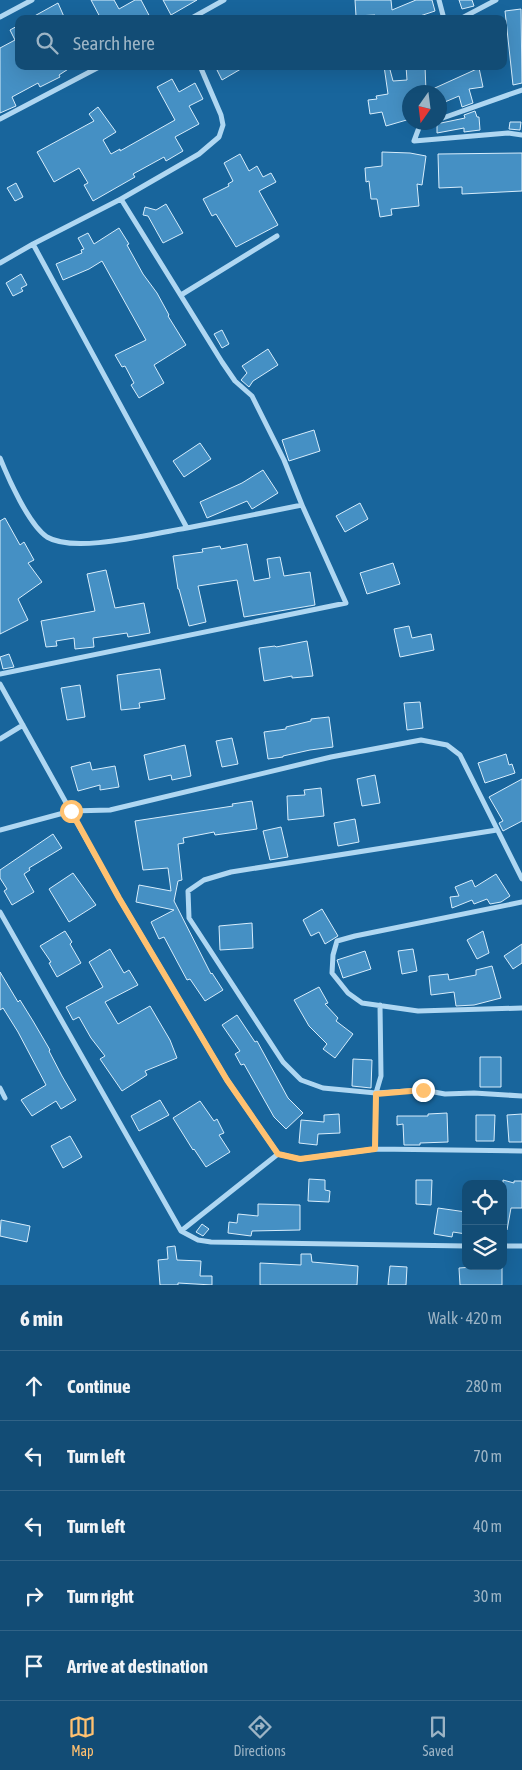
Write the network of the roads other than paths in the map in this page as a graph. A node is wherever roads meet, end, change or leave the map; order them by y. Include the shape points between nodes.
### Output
1 (32, 0) edge
2 (224, 0) edge
3 (439, 0) edge
4 (496, 0) edge
5 (197, 15) edge
6 (443, 15) edge
7 (468, 15) edge
8 (0, 17) edge
9 (93, 70) edge
10 (202, 70) edge
11 (522, 90) edge
12 (447, 117) edge
13 (0, 119) edge
14 (418, 130) edge
15 (522, 135) edge
16 (121, 199) junction
17 (277, 236) dead end
18 (33, 244) junction
19 (0, 263) edge
20 (180, 295) junction
21 (0, 458) edge
22 (302, 505) junction
23 (187, 528) junction
24 (0, 674) edge
25 (0, 684) edge
26 (23, 726) junction
27 (0, 740) edge
28 (71, 811) junction
29 (0, 830) edge
30 (497, 830) junction
31 (522, 879) edge
32 (522, 902) edge
33 (0, 912) edge
34 (380, 1005) junction
35 (522, 1008) edge
36 (0, 1088) edge
37 (376, 1094) junction
38 (522, 1096) edge
39 (5, 1098) dead end
40 (375, 1149) junction
41 (522, 1151) edge
42 (278, 1154) junction
43 (181, 1231) junction
44 (462, 1246) edge
45 (507, 1246) edge
46 (522, 1246) edge

1 - 8 street
2 - 5 street
3 - 6 street
4 - 7 street
9 - 13 street
10 - 16 street via 221,115 223,125 219,137 199,154
11 - 12 street
14 - 15 street via 414,141 508,133
16 - 18 street
16 - 20 street
17 - 20 street
18 - 19 street
18 - 23 street
20 - 22 street via 235,381 252,396
21 - 23 street via 28,515 47,536 71,544 104,542
22 - 23 street
22 - 24 street via 346,603
25 - 26 street
26 - 27 street
26 - 28 street
28 - 29 street
28 - 30 street via 110,810 331,757 421,740 447,745 460,755
28 - 42 street via 222,1072
30 - 31 street
30 - 37 street via 231,872 204,880 188,891 189,918 283,1062 301,1080 323,1088
32 - 34 street via 337,941 332,973 348,993 362,1002
33 - 43 street
34 - 35 street via 418,1011
34 - 37 street via 381,1076
36 - 39 street
37 - 38 street via 423,1090 445,1094
37 - 40 street
40 - 41 street
40 - 42 street via 300,1159
42 - 43 street
43 - 44 street via 198,1240 211,1242
45 - 46 street

